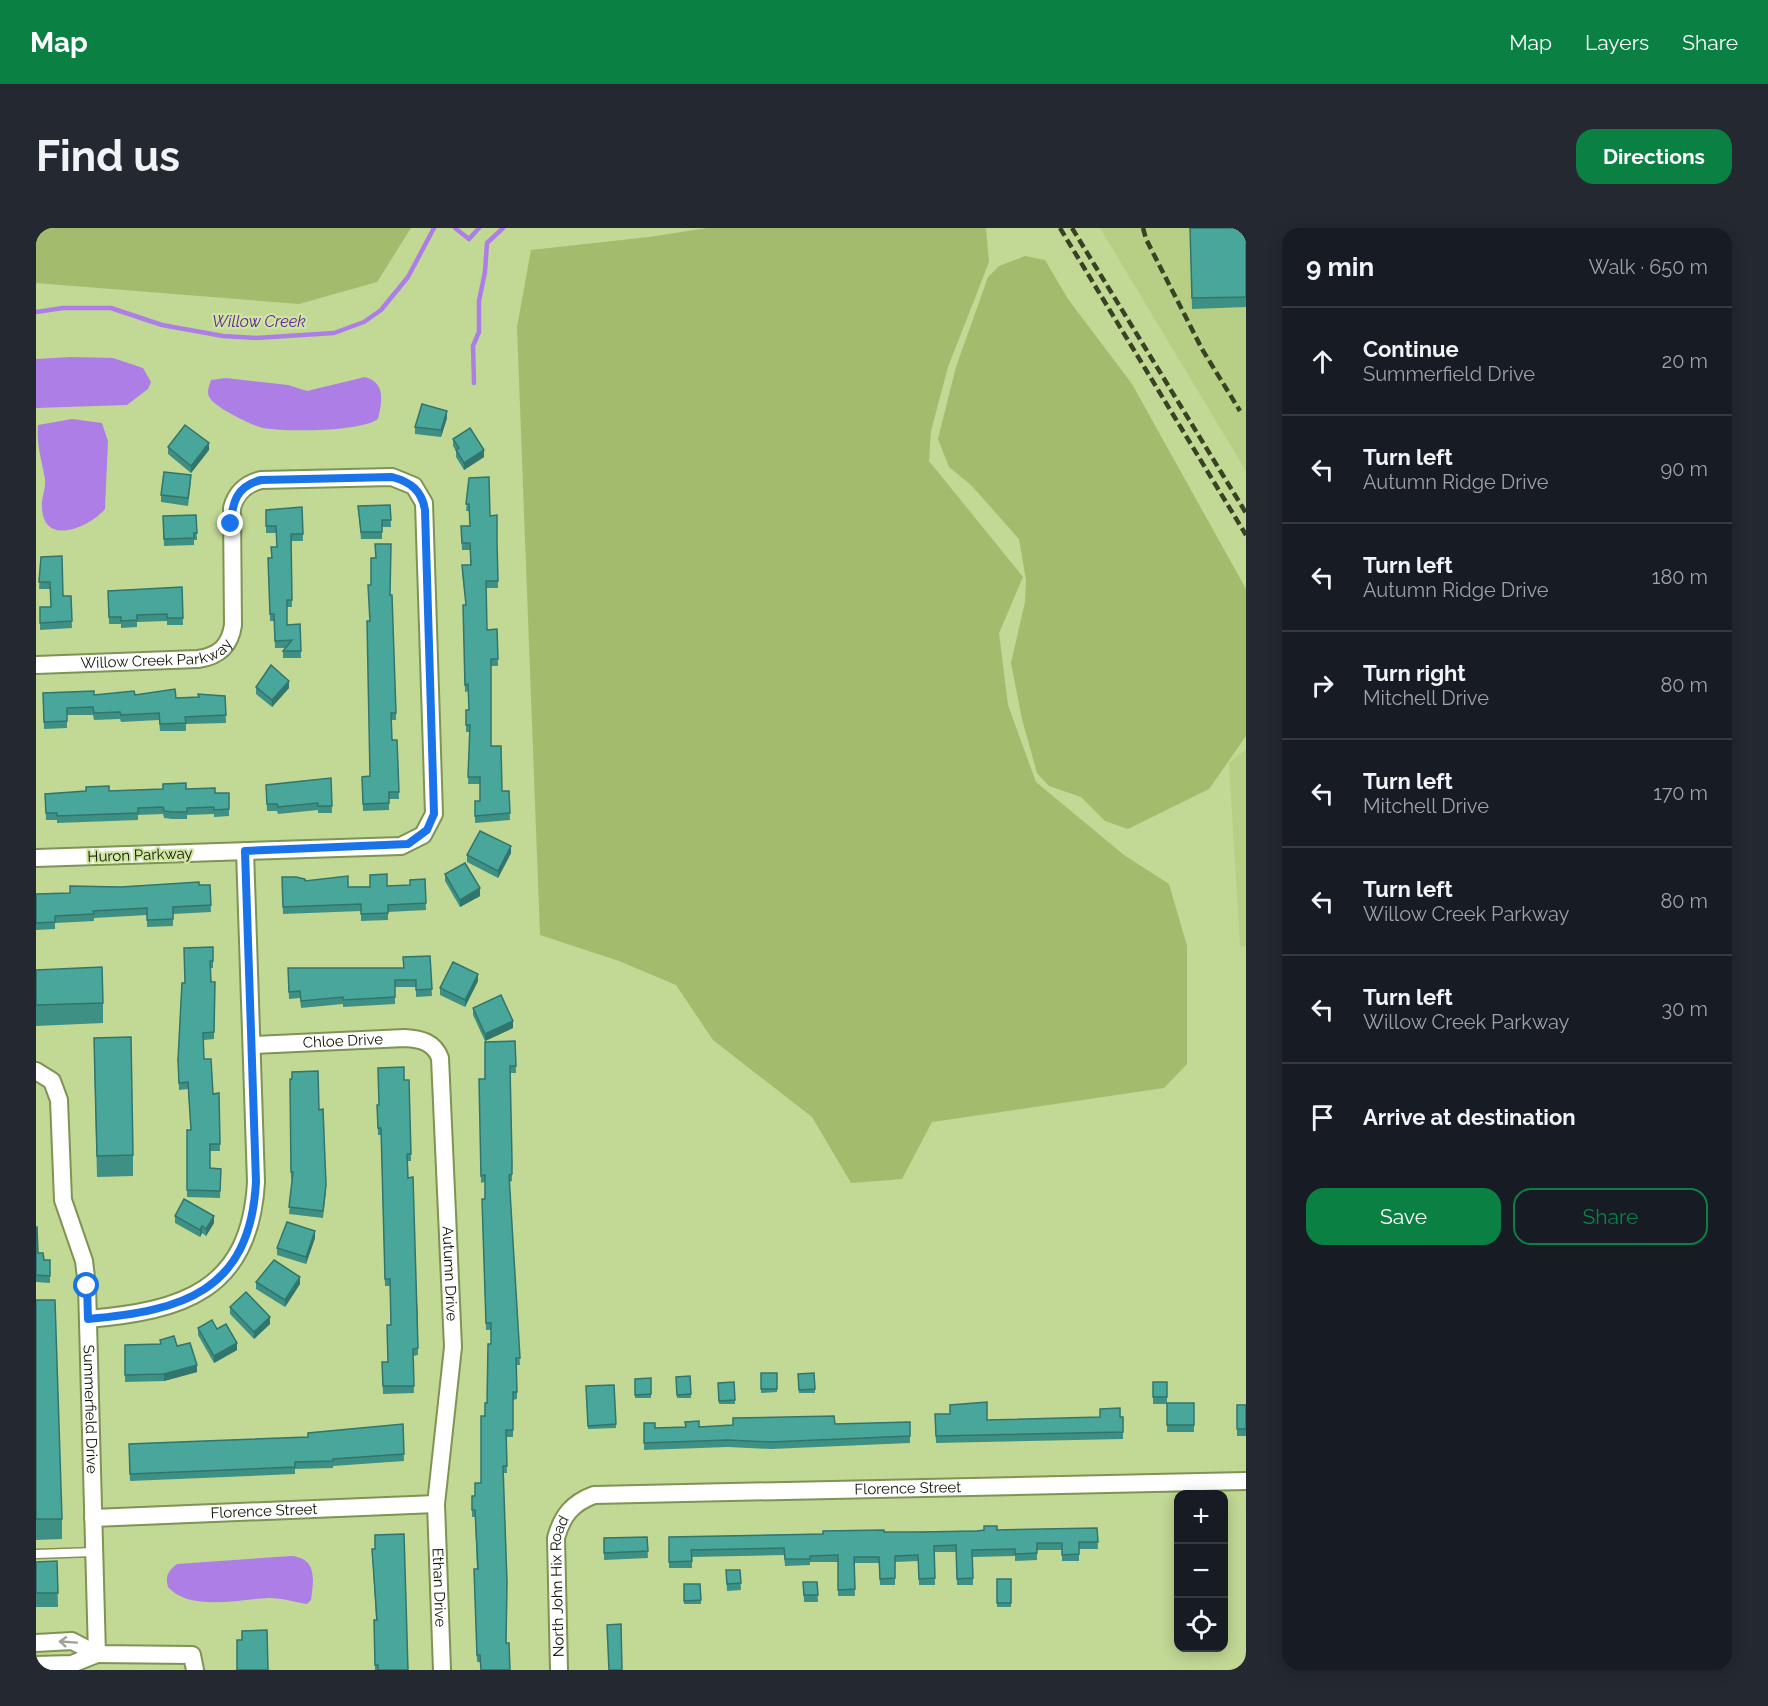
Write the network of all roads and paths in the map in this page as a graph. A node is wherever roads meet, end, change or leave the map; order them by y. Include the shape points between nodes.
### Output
1 (414, 486) joint
2 (36, 665) edge
3 (245, 851) junction
4 (36, 858) edge
5 (253, 1045) junction
6 (432, 1046) joint
7 (36, 1071) edge
8 (88, 1319) junction
9 (1246, 1481) edge
10 (436, 1504) junction
11 (571, 1507) joint
12 (93, 1518) junction
13 (94, 1552) junction
14 (36, 1554) edge
15 (36, 1642) edge
16 (97, 1654) junction
17 (36, 1665) edge
18 (195, 1670) edge
19 (442, 1670) edge
20 (559, 1670) edge

1 - 2 street, Willow Creek Parkway via 392,477 261,480 250,484 240,491 232,508 233,625 230,640 218,654 198,659
1 - 3 street, Huron Parkway via 425,510 434,805 430,825 419,838 401,846
3 - 4 street, Huron Parkway
3 - 5 street
5 - 6 street, Chloe Drive via 405,1038 420,1039
5 - 8 street via 255,1197 240,1249 211,1285 184,1302 137,1315
6 - 10 street, Autumn Drive via 442,1067 453,1347
7 - 8 street, Summerfield Drive via 52,1082 59,1100 63,1200 84,1261
8 - 12 street, Summerfield Drive
9 - 11 street, Florence Street via 603,1494
10 - 12 street, Florence Street
10 - 19 street, Ethan Drive
11 - 20 street, North John Hix Road via 556,1538
12 - 13 street, Summerfield Drive
13 - 14 lane
13 - 16 street, Summerfield Drive
16 -> 15 street via 72,1641
16 - 17 street via 72,1664
16 - 18 street via 192,1655

